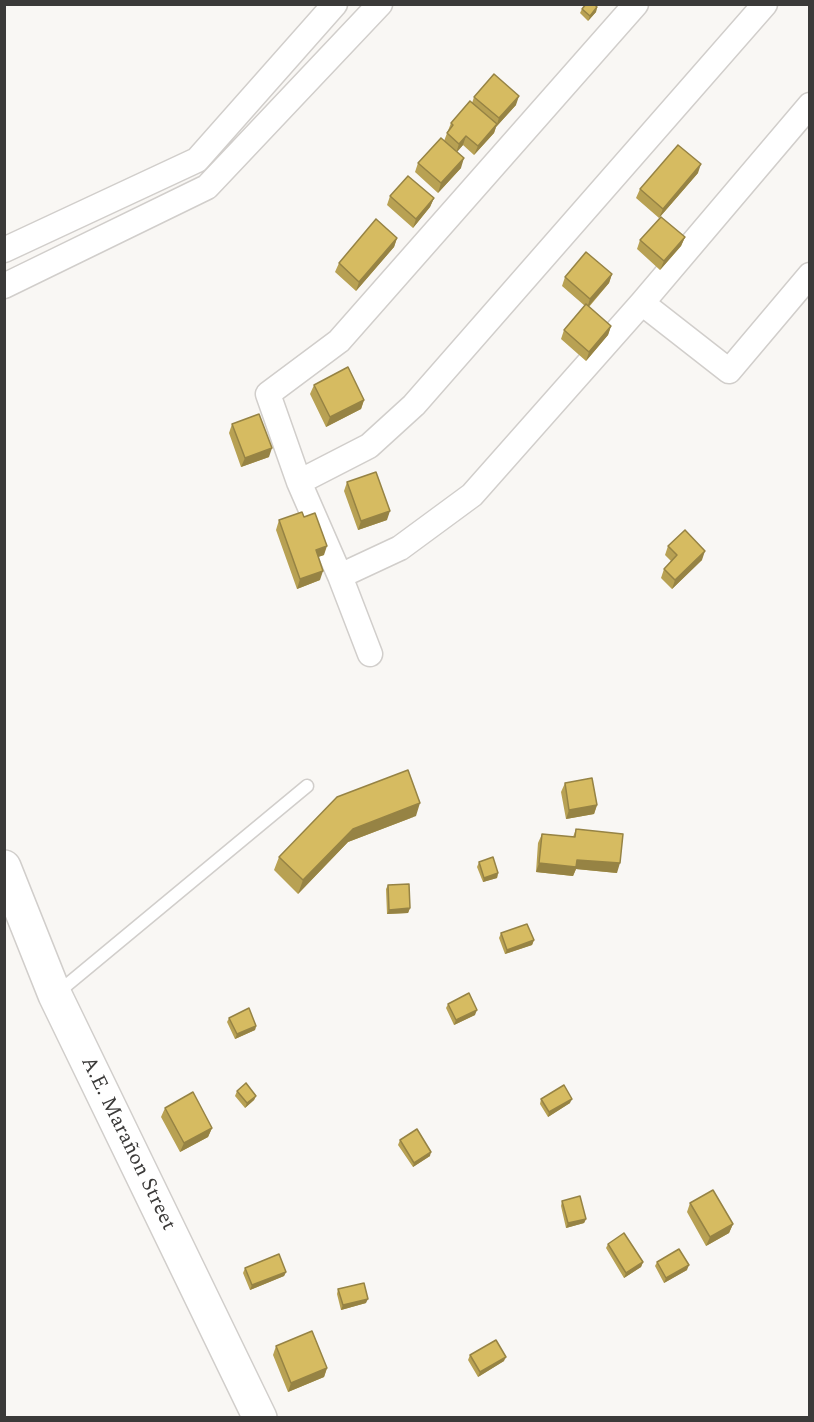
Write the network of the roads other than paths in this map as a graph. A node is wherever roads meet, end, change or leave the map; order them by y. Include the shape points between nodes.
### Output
1 (335, 4) edge
2 (380, 4) edge
3 (636, 4) edge
4 (765, 4) edge
5 (810, 105) edge
6 (4, 250) edge
7 (810, 275) edge
8 (4, 286) edge
9 (642, 303) junction
10 (299, 482) junction
11 (340, 576) junction
12 (370, 654) dead end
13 (307, 786) dead end
14 (4, 867) edge
15 (55, 995) junction
16 (260, 1418) edge

1 - 6 street via 197,160
2 - 8 street via 207,187
3 - 10 street via 339,341 268,394
4 - 10 street via 414,405 369,446
5 - 9 street
7 - 9 street via 729,371
9 - 11 street via 472,495 400,548
10 - 11 street
11 - 12 street
13 - 15 lane
14 - 15 main road, A.E. Marañon Street
15 - 16 main road, A.E. Marañon Street

